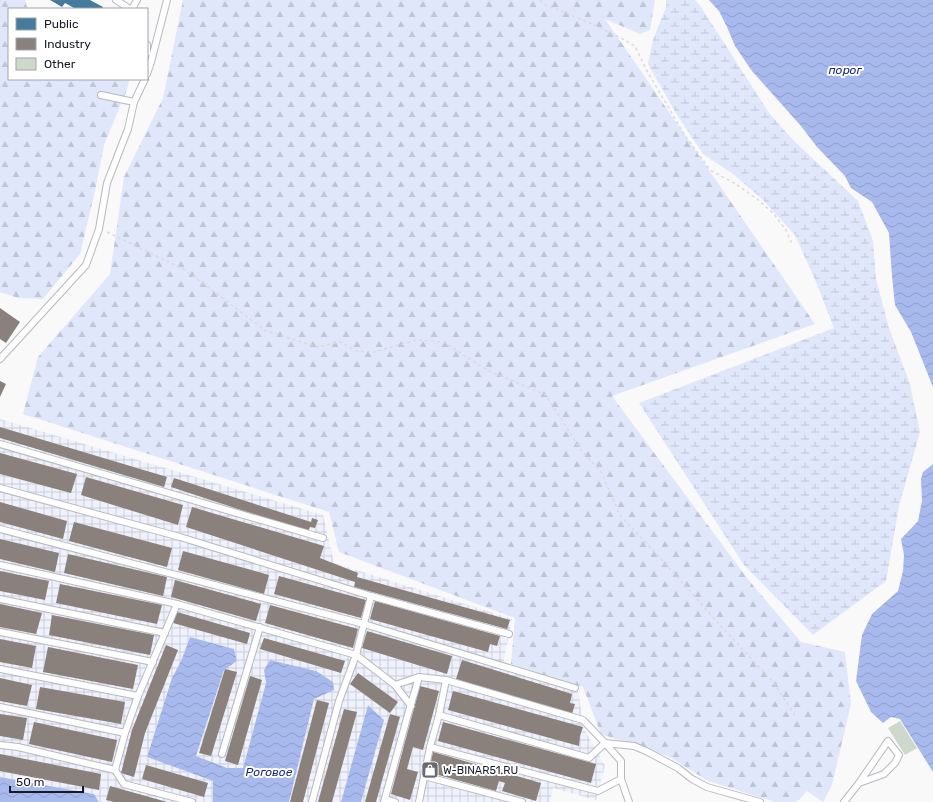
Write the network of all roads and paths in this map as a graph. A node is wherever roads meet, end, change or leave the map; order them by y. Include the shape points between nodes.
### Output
1 (116, 0) edge
2 (167, 0) edge
3 (540, 0) edge
4 (129, 8) edge
5 (148, 71) edge
6 (144, 80) edge
7 (101, 94) dead end
8 (134, 102) junction
9 (100, 229) junction
10 (792, 244) dead end
11 (0, 359) edge
12 (0, 444) edge
13 (0, 488) edge
14 (0, 529) edge
15 (323, 538) dead end
16 (0, 565) edge
17 (371, 596) junction
18 (0, 599) edge
19 (177, 604) junction
20 (364, 624) junction
21 (260, 627) junction
22 (0, 632) edge
23 (165, 633) junction
24 (509, 634) dead end
25 (356, 655) junction
26 (152, 662) junction
27 (0, 670) edge
28 (419, 677) junction
29 (446, 680) junction
30 (396, 685) junction
31 (575, 688) dead end
32 (138, 696) junction
33 (411, 706) junction
34 (0, 707) edge
35 (439, 715) junction
36 (796, 717) dead end
37 (125, 733) junction
38 (605, 743) junction
39 (0, 745) edge
40 (430, 747) junction
41 (222, 754) dead end
42 (115, 770) junction
43 (424, 776) junction
44 (621, 779) junction
45 (859, 783) junction
46 (385, 801) edge
47 (192, 802) edge
48 (312, 802) edge
49 (396, 802) edge
50 (418, 802) edge
51 (522, 802) edge
52 (629, 802) edge
53 (760, 802) edge
54 (844, 802) edge

1 - 4 lane
2 - 5 lane
3 - 10 path via 635,46 684,134 710,170 736,184 773,213 786,230
6 - 8 lane
7 - 8 lane
8 - 9 lane via 128,129 107,183
9 - 11 lane via 86,265
9 - 36 path via 185,270 266,331 318,347 340,342 357,352 374,352 416,340 442,342 487,370 546,395 580,449 601,472 620,515 774,683
12 - 15 lane
13 - 17 lane via 180,537
14 - 20 lane
16 - 19 lane
17 - 20 lane
17 - 24 lane
18 - 23 lane
19 - 21 lane
19 - 23 lane
20 - 25 lane
20 - 31 lane
21 - 25 lane
21 - 41 lane
22 - 26 lane
23 - 26 lane
25 - 30 lane
25 - 48 lane via 339,701
26 - 32 lane
27 - 32 lane
28 - 29 lane
28 - 30 lane
28 - 33 lane
29 - 35 lane
29 - 38 lane via 583,720
30 - 33 lane
32 - 37 lane
33 - 46 lane
34 - 37 lane
35 - 38 lane via 589,758
35 - 40 lane
37 - 42 lane
38 - 44 lane via 621,761
38 - 53 lane via 634,746 707,787
39 - 42 lane
40 - 43 lane
40 - 44 lane via 598,791
42 - 47 lane via 124,784
43 - 50 lane
43 - 51 lane
44 - 52 lane
45 - 45 lane via 884,774 895,763 899,755 888,741
45 - 54 lane
46 - 49 lane

